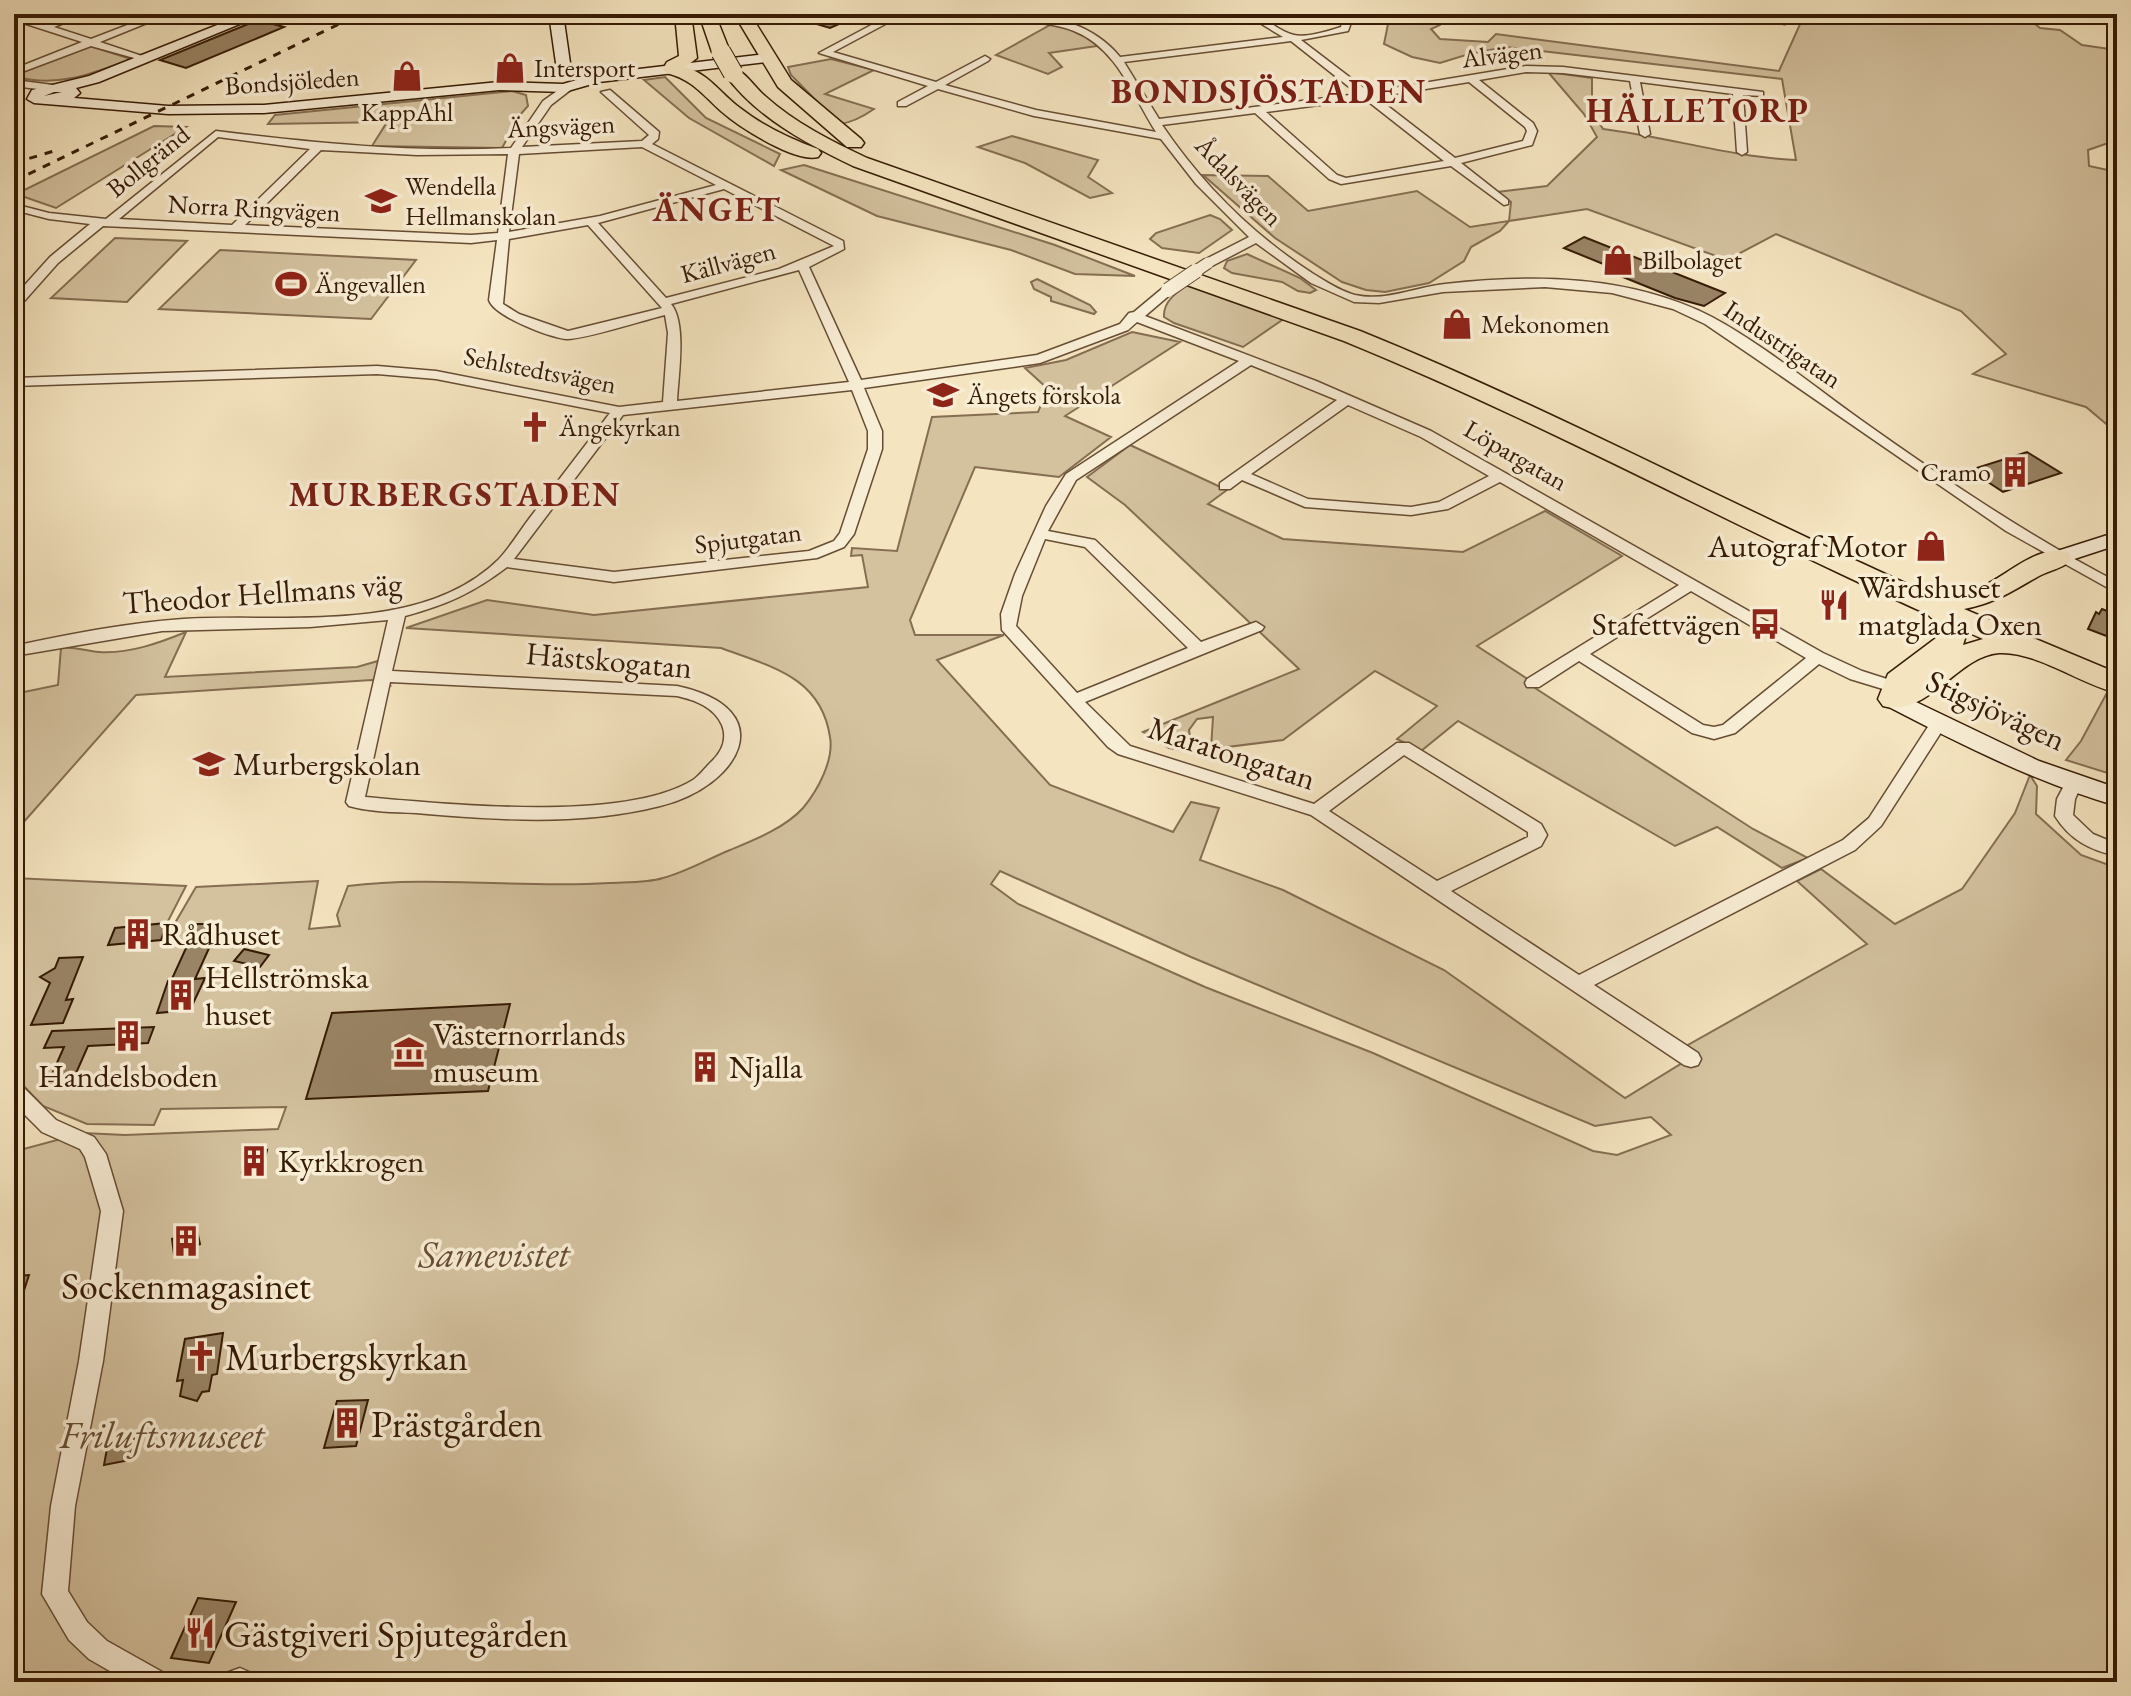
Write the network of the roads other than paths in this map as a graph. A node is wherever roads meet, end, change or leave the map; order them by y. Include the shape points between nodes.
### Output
1 (80, 14) edge
2 (164, 14) edge
3 (257, 14) edge
4 (556, 14) edge
5 (683, 14) edge
6 (707, 14) edge
7 (742, 14) edge
8 (899, 14) edge
9 (1018, 14) edge
10 (1069, 14) edge
11 (1250, 14) edge
12 (1349, 14) edge
13 (1728, 14) edge
14 (14, 17) edge
15 (1785, 21) dead end
16 (1056, 22) junction
17 (45, 27) junction
18 (1294, 39) junction
19 (90, 43) junction
20 (767, 58) junction
21 (142, 59) junction
22 (985, 59) dead end
23 (1118, 60) junction
24 (673, 68) junction
25 (14, 72) edge
26 (571, 76) junction
27 (1472, 79) junction
28 (1635, 81) junction
29 (17, 84) edge
30 (937, 85) junction
31 (548, 86) junction
32 (606, 92) dead end
33 (1738, 94) junction
34 (1759, 94) dead end
35 (1365, 96) junction
36 (48, 98) junction
37 (902, 104) dead end
38 (1259, 111) junction
39 (1155, 123) junction
40 (216, 134) joint
41 (1645, 134) dead end
42 (1164, 136) junction
43 (644, 144) junction
44 (318, 147) junction
45 (514, 151) junction
46 (1742, 152) dead end
47 (1453, 162) junction
48 (916, 181) junction
49 (727, 185) junction
50 (1504, 202) dead end
51 (14, 207) edge
52 (590, 221) junction
53 (104, 223) junction
54 (233, 230) junction
55 (504, 237) junction
56 (1257, 238) junction
57 (802, 264) junction
58 (1377, 300) joint
59 (14, 305) edge
60 (668, 306) junction
61 (1133, 316) junction
62 (1250, 360) junction
63 (14, 382) edge
64 (857, 385) junction
65 (1348, 399) junction
66 (670, 405) junction
67 (619, 411) junction
68 (1242, 475) junction
69 (1500, 476) junction
70 (1225, 486) dead end
71 (1042, 534) junction
72 (2117, 538) edge
73 (2059, 558) junction
74 (504, 562) junction
75 (1690, 585) junction
76 (2117, 588) edge
77 (1940, 605) junction
78 (397, 615) junction
79 (1256, 627) dead end
80 (2018, 638) junction
81 (1199, 649) junction
82 (14, 651) edge
83 (1579, 654) junction
84 (1817, 657) junction
85 (2117, 673) edge
86 (385, 676) junction
87 (1533, 683) dead end
88 (2117, 684) edge
89 (1899, 693) junction
90 (1074, 700) junction
91 (1939, 723) junction
92 (2073, 784) junction
93 (2117, 785) edge
94 (2117, 797) edge
95 (1317, 811) junction
96 (2117, 850) edge
97 (1438, 889) junction
98 (1580, 983) junction
99 (1691, 1059) dead end
100 (14, 1091) edge
101 (155, 1682) edge

1 - 17 street
2 - 19 street
3 - 21 main road
4 - 26 main road
5 - 24 highway via 688,58
6 - 48 highway, bridge via 721,52 743,86 833,149
7 - 20 highway
8 - 30 street via 824,53
9 - 16 street, Ådalsvägen
10 - 16 street
11 - 18 street
12 - 18 street via 1344,31
13 - 15 street
14 - 17 street
16 - 23 street, Ådalsvägen via 1099,40
17 - 19 street
18 - 23 street
18 - 35 street
19 - 21 street
19 - 25 street
20 - 24 main road
20 - 48 highway via 791,91 852,141 921,176
21 - 36 main road
22 - 30 street
23 - 39 street, Ådalsvägen
24 - 26 main road
24 - 48 highway via 694,73 734,113 775,138 863,170
26 - 31 main road, Bondsjöleden
26 - 31 main road
27 - 28 street, Alvägen via 1538,69
27 - 35 street, Alvägen
27 - 47 street via 1529,125 1532,137 1520,146
28 - 33 street, Alvägen
28 - 41 street
29 - 36 street
29 - 36 street
30 - 37 street
30 - 42 street via 1068,121
31 - 36 main road, Bondsjöleden via 240,110 153,109
31 - 45 street
32 - 43 street via 655,134
33 - 34 street, Alvägen
33 - 46 street
35 - 38 street, Alvägen
35 - 47 street
38 - 39 street, Alvägen
38 - 47 street via 1340,181
39 - 42 street, Ådalsvägen
40 - 44 street, Ängsvägen
40 - 53 street, Bollgränd
42 - 56 street, Ådalsvägen
43 - 45 street, Ängsvägen
43 - 49 street, Ängsvägen
44 - 45 street, Ängsvägen
44 - 54 street
45 - 55 street
47 - 50 street
48 - 77 highway via 1343,326 1470,376
49 - 52 street, Norra Ringvägen
49 - 57 street, Ängsvägen via 839,243 834,252
51 - 53 street, Norra Ringvägen
52 - 55 street, Norra Ringvägen
52 - 60 street
53 - 54 street, Norra Ringvägen
53 - 59 street, Bollgränd via 54,260
54 - 55 street, Norra Ringvägen
55 - 60 street, Källvägen via 495,300 515,317 567,335
56 - 58 street, Ådalsvägen via 1344,296
56 - 61 street, Sehlstedtsvägen, bridge via 1208,263
57 - 60 street, Källvägen
57 - 64 street, Spjutgatan
58 - 73 street, Industrigatan via 1444,288 1545,282 1596,285 1662,299 1709,321
60 - 66 street via 674,333
61 - 62 street, Löpargatan
61 - 64 street, Sehlstedtsvägen via 1124,327 1040,359
62 - 65 street, Löpargatan
62 - 71 street, Maratongatan via 1071,477
63 - 67 street, Sehlstedtsvägen via 377,370 467,380
64 - 66 street, Sehlstedtsvägen
64 - 74 street, Spjutgatan via 875,431 875,449 847,534 827,551 614,577
65 - 68 street
65 - 69 street, Löpargatan via 1426,434
66 - 67 street, Sehlstedtsvägen
67 - 74 street, Theodor Hellmans väg
68 - 69 street via 1305,503 1411,511 1443,506
68 - 70 street
69 - 75 street, Löpargatan
71 - 81 street via 1090,543
71 - 90 street, Maratongatan via 1008,610 1008,627
72 - 73 main road
73 - 76 street, Industrigatan
73 - 77 highway via 2041,562 1976,601
73 - 80 highway via 2056,568 2005,603 2003,619
74 - 78 street, Theodor Hellmans väg via 466,592
75 - 83 street
75 - 84 street, Löpargatan
77 - 80 highway
77 - 89 highway via 1954,635
78 - 82 street, Theodor Hellmans väg via 162,625
78 - 86 street
79 - 81 street
80 - 85 highway
80 - 88 highway
80 - 89 highway via 1972,649
81 - 90 street
83 - 84 street via 1698,729 1714,733 1729,729
83 - 87 street
84 - 89 street, Löpargatan
86 - 86 street, Hästskogatan via 677,691 718,706 733,737 723,762 690,787 644,804 598,812 355,802
89 - 91 main road, Stigsjövägen
89 - 93 main road, Stigsjövägen
90 - 95 street, Maratongatan via 1124,750
91 - 92 main road, Stigsjövägen
91 - 98 street via 1875,822 1849,845
92 - 94 main road, Stigsjövägen
92 - 96 street via 2064,816 2086,839
95 - 97 street, Maratongatan
95 - 97 street via 1403,747 1535,828 1535,841
97 - 98 street, Maratongatan
98 - 99 street, Maratongatan
100 - 101 street via 49,1126 87,1143 112,1211 63,1506 55,1594 78,1631 98,1650

